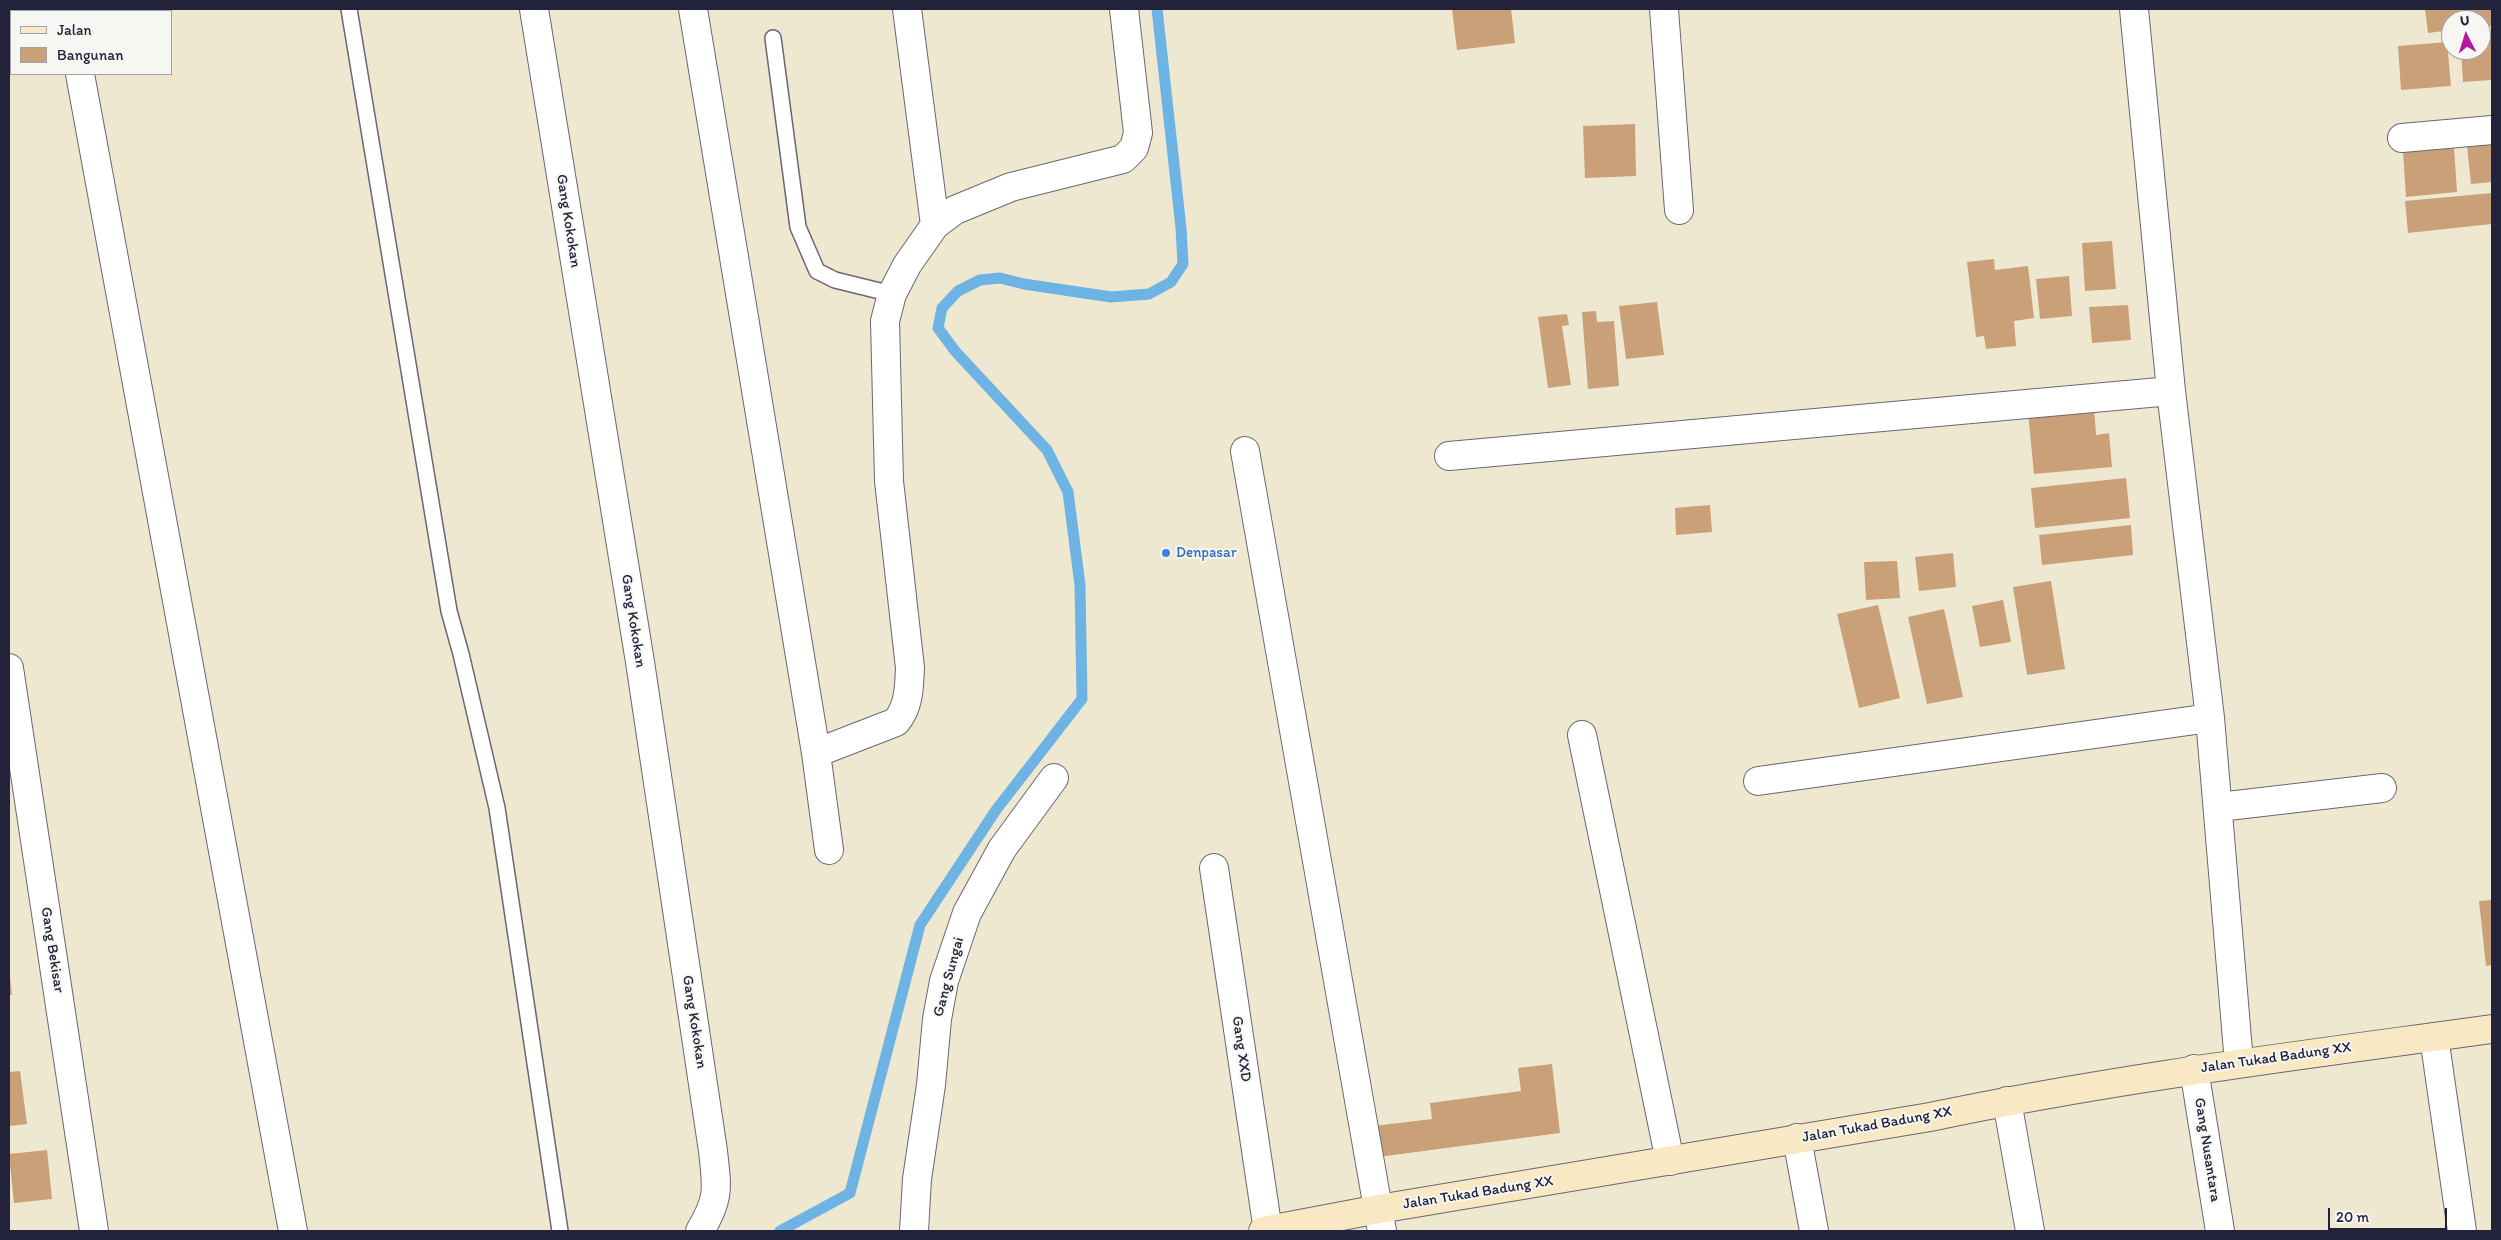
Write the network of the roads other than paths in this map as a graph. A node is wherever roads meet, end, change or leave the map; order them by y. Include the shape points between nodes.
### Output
1 (349, 9) edge
2 (534, 9) edge
3 (693, 9) edge
4 (908, 9) edge
5 (1124, 9) edge
6 (1664, 9) edge
7 (2134, 9) edge
8 (773, 38) dead end
9 (80, 75) edge
10 (2492, 130) edge
11 (2402, 138) dead end
12 (1679, 210) dead end
13 (935, 225) junction
14 (892, 294) junction
15 (2171, 391) junction
16 (1245, 451) dead end
17 (1448, 456) dead end
18 (9, 668) edge
19 (2210, 718) junction
20 (1582, 735) dead end
21 (816, 753) junction
22 (1054, 778) dead end
23 (1758, 781) dead end
24 (2382, 788) dead end
25 (2219, 807) junction
26 (829, 850) dead end
27 (1214, 868) dead end
28 (2492, 1029) edge
29 (2434, 1037) junction
30 (2238, 1063) junction
31 (2194, 1069) junction
32 (2007, 1101) junction
33 (1797, 1138) junction
34 (1670, 1161) junction
35 (1380, 1220) edge
36 (94, 1231) edge
37 (293, 1231) edge
38 (560, 1231) edge
39 (700, 1231) edge
40 (914, 1231) edge
41 (1263, 1231) edge
42 (1268, 1231) edge
43 (1814, 1231) edge
44 (2030, 1231) edge
45 (2220, 1231) edge
46 (2462, 1231) edge

1 - 38 lane via 448,611 462,654 497,808
2 - 39 street, Gang Kokokan via 640,662 713,1151 717,1184 714,1208
3 - 21 street
4 - 13 street
5 - 13 street via 1138,133 1134,148 1123,159 1011,187 955,210
6 - 12 street
7 - 15 street
8 - 14 lane via 798,227 817,271 835,280
9 - 37 street
10 - 11 street
13 - 14 street via 907,265
14 - 21 street via 885,321 889,481 910,668 908,698 904,712 896,722
15 - 17 street
15 - 19 street
16 - 35 street
18 - 36 street, Gang Bekisar
19 - 23 street
19 - 25 street
20 - 34 street
21 - 26 street
22 - 40 street, Gang Sungai via 1002,849 967,913 944,982 917,1179
24 - 25 street
25 - 30 street
27 - 42 street, Gang XXD
28 - 29 street, Jalan Tukad Badung XX
29 - 30 street, Jalan Tukad Badung XX
29 - 46 street
30 - 31 street, Jalan Tukad Badung XX
31 - 32 street, Jalan Tukad Badung XX
31 - 45 street, Gang Nusantara
32 - 33 street, Jalan Tukad Badung XX
32 - 44 street
33 - 34 street, Jalan Tukad Badung XX
33 - 43 street
34 - 35 street, Jalan Tukad Badung XX
35 - 42 street, Jalan Tukad Badung XX
41 - 42 street, Jalan Tukad Badung XX

